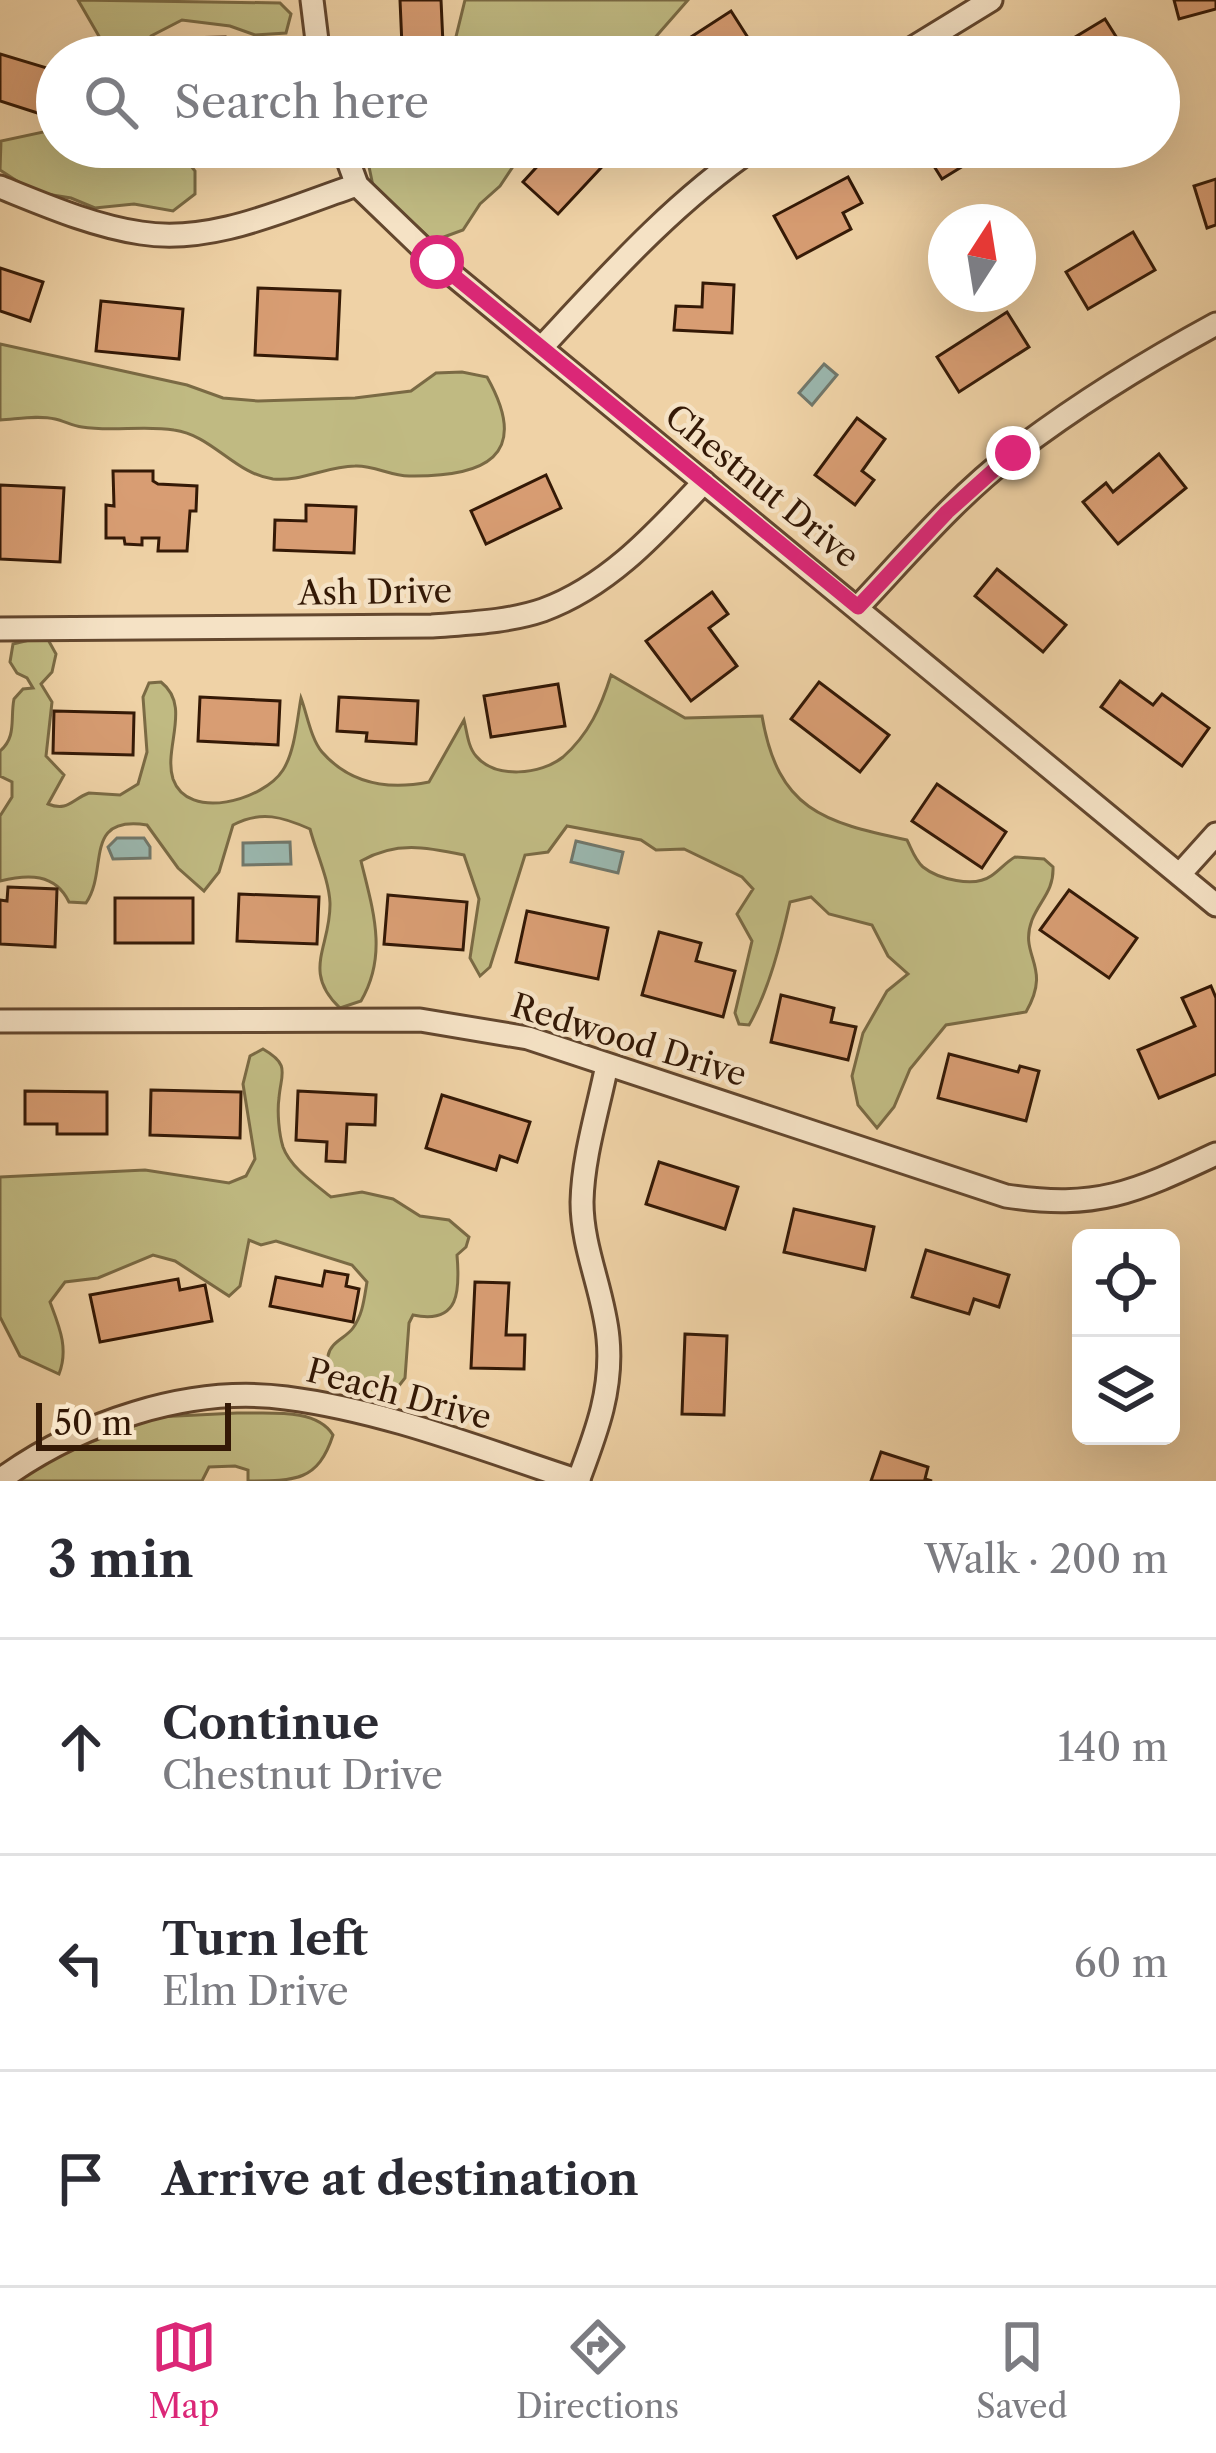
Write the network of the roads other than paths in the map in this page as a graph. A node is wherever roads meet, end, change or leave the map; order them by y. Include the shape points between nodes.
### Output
1 (312, 0) edge
2 (991, 0) edge
3 (316, 36) edge
4 (932, 36) edge
5 (351, 168) edge
6 (725, 168) edge
7 (357, 185) junction
8 (0, 187) edge
9 (1216, 324) edge
10 (543, 346) junction
11 (704, 482) junction
12 (858, 607) junction
13 (0, 629) edge
14 (1216, 834) edge
15 (1180, 874) junction
16 (1216, 905) edge
17 (0, 1021) edge
18 (607, 1065) junction
19 (1216, 1154) edge
20 (0, 1480) edge
21 (579, 1481) edge

1 - 3 street
2 - 4 street
5 - 7 street, Chestnut Drive
6 - 10 street via 651,229
7 - 8 street via 212,232 144,234
7 - 10 street, Chestnut Drive
9 - 12 street via 1135,368 1013,453
10 - 11 street, Chestnut Drive
11 - 12 street, Chestnut Drive
11 - 13 street, Ash Drive via 614,571 545,609 502,620
12 - 15 street, Chestnut Drive
14 - 15 street
15 - 16 street, Chestnut Drive
17 - 18 street, Redwood Drive via 420,1020 528,1038
18 - 19 street, Redwood Drive via 1006,1196 1053,1203 1138,1191
18 - 21 street via 582,1204 608,1336 607,1400
20 - 21 street, Peach Drive via 55,1443 118,1419 182,1403 283,1397 369,1413

